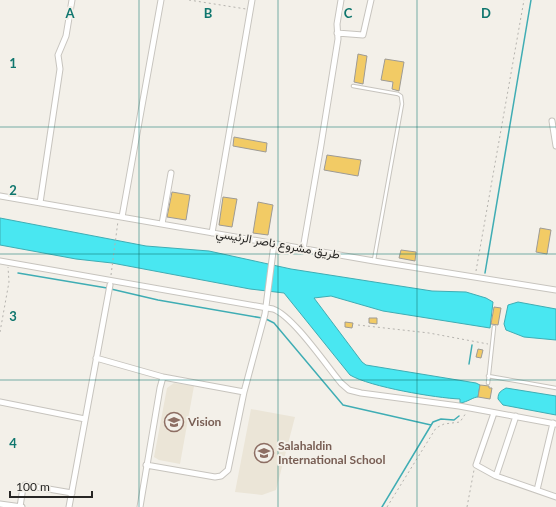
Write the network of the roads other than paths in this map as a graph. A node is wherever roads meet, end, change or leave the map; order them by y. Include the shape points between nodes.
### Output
1 (72, 0) edge
2 (161, 0) edge
3 (252, 0) edge
4 (341, 0) edge
5 (371, 0) edge
6 (337, 33) junction
7 (353, 86) dead end
8 (552, 121) dead end
9 (556, 146) edge
10 (171, 173) dead end
11 (0, 196) edge
12 (40, 203) junction
13 (121, 217) junction
14 (162, 224) junction
15 (212, 233) junction
16 (274, 244) junction
17 (303, 248) junction
18 (0, 261) edge
19 (374, 261) junction
20 (110, 283) junction
21 (556, 290) edge
22 (267, 307) junction
23 (494, 327) dead end
24 (96, 358) junction
25 (488, 376) junction
26 (163, 377) junction
27 (488, 383) dead end
28 (556, 388) edge
29 (244, 392) junction
30 (0, 402) edge
31 (494, 413) junction
32 (516, 416) junction
33 (85, 419) junction
34 (555, 423) edge
35 (146, 465) junction
36 (496, 476) junction
37 (537, 490) junction
38 (72, 493) junction
39 (556, 498) edge
40 (0, 504) edge
41 (21, 507) edge
42 (69, 507) edge
43 (140, 507) edge

1 - 12 street via 66,36 58,55 59,77
2 - 13 street
3 - 15 street
4 - 6 street
5 - 6 street via 362,36
6 - 17 street via 322,145
7 - 19 lane via 398,94 401,96 402,104
8 - 9 street
10 - 14 street
11 - 12 street, طريق مشروع ناصر الرئيسي
12 - 13 street, طريق مشروع ناصر الرئيسي
13 - 14 street, طريق مشروع ناصر الرئيسي
14 - 15 street, طريق مشروع ناصر الرئيسي
15 - 16 street, طريق مشروع ناصر الرئيسي
16 - 17 street, طريق مشروع ناصر الرئيسي
16 - 22 street
17 - 19 street, طريق مشروع ناصر الرئيسي
18 - 20 street
19 - 21 street, طريق مشروع ناصر الرئيسي
20 - 22 street
20 - 24 street
22 - 29 street
22 - 31 street via 277,310 286,318 349,390
23 - 25 lane
24 - 26 street
24 - 33 street
25 - 27 lane
25 - 28 lane
26 - 29 street
26 - 35 street
29 - 35 street via 230,464 225,474 214,477
30 - 33 street
31 - 32 street
31 - 36 street via 476,465
32 - 34 street
32 - 36 street
33 - 38 street
34 - 37 street
35 - 43 street
36 - 37 street
37 - 39 street
38 - 41 street via 25,485
38 - 42 street
40 - 41 street

